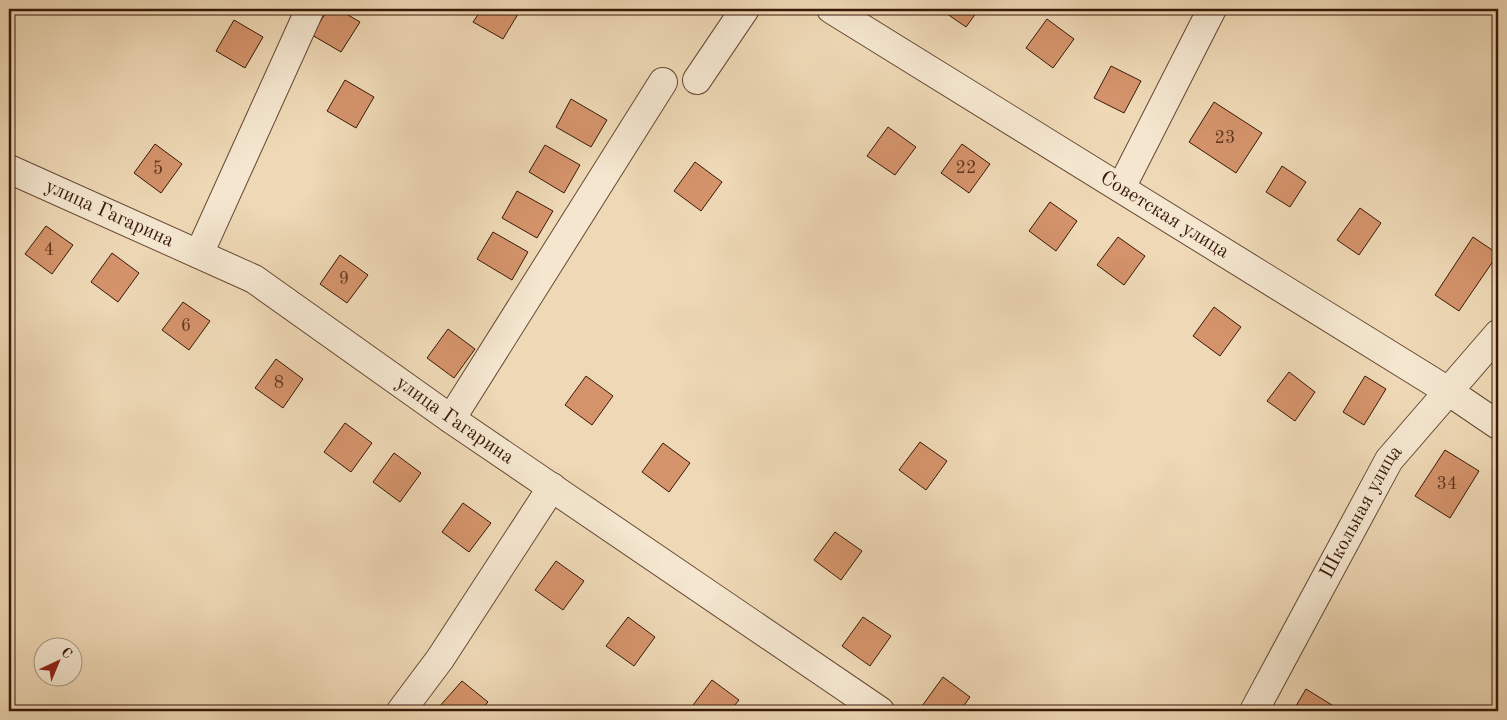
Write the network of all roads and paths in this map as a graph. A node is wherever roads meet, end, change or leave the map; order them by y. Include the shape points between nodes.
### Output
1 (310, 9) edge
2 (745, 9) edge
3 (831, 9) edge
4 (1212, 9) edge
5 (697, 80) dead end
6 (663, 82) dead end
7 (9, 169) edge
8 (1121, 188) junction
9 (199, 254) junction
10 (1498, 334) edge
11 (1448, 391) junction
12 (452, 419) junction
13 (1498, 424) edge
14 (552, 487) junction
15 (401, 711) edge
16 (880, 711) edge
17 (1254, 711) edge

1 - 9 street
2 - 5 street
3 - 8 street, Советская улица
4 - 8 street
6 - 12 street
7 - 9 street, улица Гагарина
8 - 11 street, Советская улица
9 - 12 street, улица Гагарина via 254,279
10 - 11 street, Школьная улица
11 - 13 street, Советская улица
11 - 17 street, Школьная улица via 1389,460
12 - 14 street, улица Гагарина
14 - 15 street via 440,659
14 - 16 street, улица Гагарина

